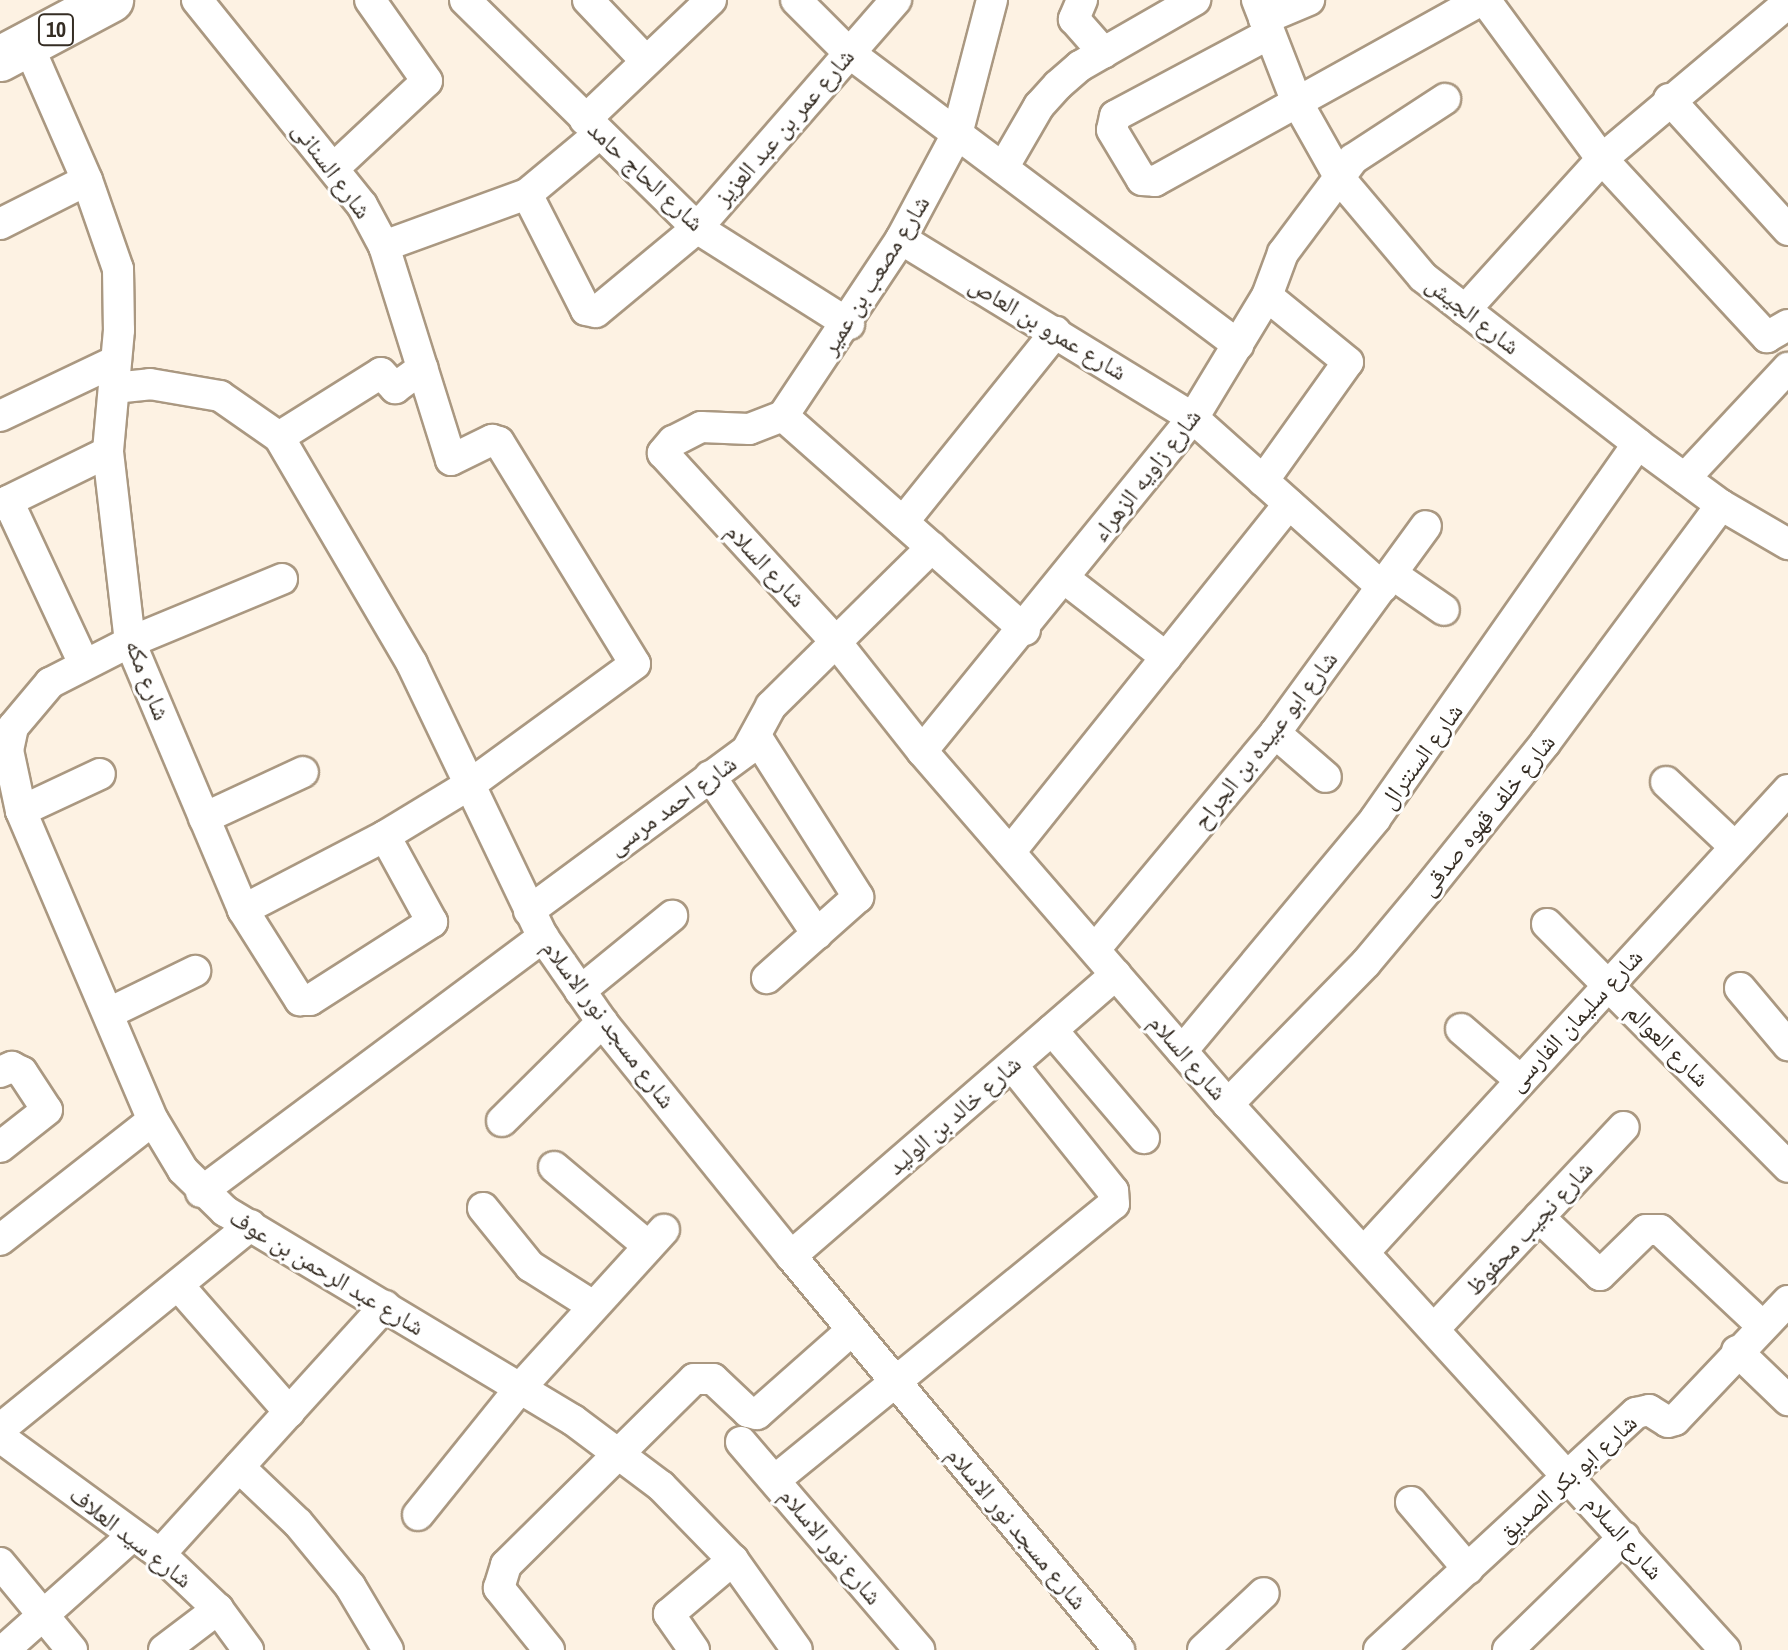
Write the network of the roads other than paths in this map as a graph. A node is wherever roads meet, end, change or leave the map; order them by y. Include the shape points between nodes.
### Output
1 (111, 0) edge
2 (197, 0) edge
3 (370, 0) edge
4 (465, 0) edge
5 (588, 0) edge
6 (711, 0) edge
7 (796, 0) edge
8 (896, 0) edge
9 (992, 0) edge
10 (1082, 0) edge
11 (1195, 0) edge
12 (1309, 0) edge
13 (1483, 0) edge
14 (1784, 6) edge
15 (1263, 18) edge
16 (14, 52) edge
17 (848, 52) junction
18 (1104, 53) junction
19 (646, 61) junction
20 (1445, 99) dead end
21 (1669, 99) junction
22 (1296, 100) junction
23 (592, 127) junction
24 (957, 134) junction
25 (1602, 159) junction
26 (334, 168) junction
27 (1003, 168) junction
28 (87, 180) junction
29 (1341, 180) junction
30 (527, 194) junction
31 (0, 224) edge
32 (697, 228) junction
33 (1788, 230) edge
34 (901, 239) junction
35 (384, 246) junction
36 (1267, 296) junction
37 (1465, 310) junction
38 (849, 324) junction
39 (1788, 325) edge
40 (1056, 332) junction
41 (1238, 345) junction
42 (423, 368) junction
43 (1788, 368) edge
44 (115, 374) junction
45 (0, 416) edge
46 (783, 416) junction
47 (1193, 418) junction
48 (279, 437) junction
49 (1638, 444) junction
50 (108, 452) junction
51 (1685, 478) junction
52 (1263, 481) junction
53 (4, 503) edge
54 (1289, 504) junction
55 (1721, 505) junction
56 (903, 522) junction
57 (1426, 526) dead end
58 (1788, 544) edge
59 (932, 547) junction
60 (282, 579) dead end
61 (1065, 579) junction
62 (1387, 580) junction
63 (1444, 610) dead end
64 (1025, 630) junction
65 (130, 642) junction
66 (836, 642) junction
67 (1166, 657) junction
68 (84, 664) junction
69 (1275, 733) junction
70 (756, 736) junction
71 (922, 751) junction
72 (303, 772) dead end
73 (100, 774) dead end
74 (5, 775) edge
75 (710, 776) junction
76 (1326, 777) dead end
77 (1666, 782) dead end
78 (472, 783) junction
79 (1788, 790) edge
80 (21, 811) junction
81 (204, 818) junction
82 (385, 836) junction
83 (1735, 847) junction
84 (1010, 852) junction
85 (243, 910) junction
86 (672, 916) dead end
87 (536, 924) junction
88 (1547, 924) dead end
89 (817, 934) junction
90 (1096, 948) junction
91 (195, 971) dead end
92 (1116, 974) junction
93 (767, 978) dead end
94 (1608, 984) junction
95 (1740, 988) dead end
96 (580, 991) junction
97 (109, 1013) junction
98 (602, 1022) junction
99 (1461, 1029) dead end
100 (1052, 1030) junction
101 (1788, 1045) edge
102 (1182, 1051) junction
103 (1012, 1065) junction
104 (0, 1072) edge
105 (1520, 1080) junction
106 (1228, 1104) junction
107 (153, 1120) junction
108 (502, 1121) dead end
109 (1624, 1127) dead end
110 (1144, 1138) dead end
111 (0, 1147) edge
112 (554, 1167) dead end
113 (1788, 1167) edge
114 (201, 1192) junction
115 (483, 1208) dead end
116 (1539, 1217) junction
117 (251, 1225) junction
118 (0, 1240) edge
119 (1364, 1252) junction
120 (791, 1256) junction
121 (178, 1285) junction
122 (1788, 1301) edge
123 (385, 1306) junction
124 (593, 1306) junction
125 (1761, 1325) junction
126 (1434, 1329) junction
127 (852, 1330) junction
128 (1737, 1351) junction
129 (893, 1381) junction
130 (520, 1388) junction
131 (1788, 1400) edge
132 (289, 1412) junction
133 (0, 1429) edge
134 (0, 1437) edge
135 (741, 1442) dead end
136 (620, 1454) junction
137 (239, 1467) junction
138 (1569, 1476) junction
139 (775, 1480) junction
140 (1411, 1502) dead end
141 (418, 1515) dead end
142 (133, 1535) junction
143 (1624, 1537) junction
144 (160, 1554) junction
145 (733, 1560) junction
146 (0, 1563) edge
147 (1468, 1569) junction
148 (1264, 1593) dead end
149 (218, 1609) junction
150 (42, 1616) junction
151 (547, 1649) edge
152 (4, 1650) edge
153 (72, 1650) edge
154 (164, 1650) edge
155 (248, 1650) edge
156 (388, 1650) edge
157 (694, 1650) edge
158 (797, 1650) edge
159 (919, 1650) edge
160 (1119, 1650) edge
161 (1203, 1650) edge
162 (1379, 1650) edge
163 (1508, 1650) edge
164 (1725, 1650) edge

1 - 16 main road, 10
2 - 26 street, شارع السنانى
3 - 26 street via 427,81
4 - 23 street, شارع الحاج حامد
5 - 19 street
6 - 19 street
7 - 17 street
8 - 17 street, شارع عمر بن عبد العزيز
9 - 24 street, شارع مصعب بن عمير
10 - 18 street via 1074,19
11 - 18 street
12 - 15 street
13 - 22 street
13 - 25 street
14 - 21 street
15 - 22 street, شارع الجيش
15 - 22 street via 1115,116 1112,130 1142,180 1150,182
16 - 28 street, شارع مكه
17 - 24 street
17 - 32 street, شارع عمر بن عبد العزيز
18 - 27 street via 1080,66 1039,106
19 - 23 street
20 - 29 street, شارع زاويه الزهراء via 1362,150
21 - 25 street
21 - 33 street
22 - 29 street, شارع الجيش
23 - 30 street
23 - 32 street, شارع الحاج حامد
24 - 27 street
24 - 34 street, شارع مصعب بن عمير
25 - 37 street
25 - 39 street via 1767,337
26 - 35 street, شارع السنانى
27 - 41 street
28 - 31 street
28 - 44 street, شارع مكه via 118,269
29 - 36 street, شارع زاويه الزهراء via 1283,253
29 - 37 street, شارع الجيش via 1414,267
30 - 32 street, شارع عمر بن عبد العزيز via 586,310 596,312
30 - 35 street
32 - 38 street, شارع الحاج حامد
34 - 38 street, شارع مصعب بن عمير
34 - 40 street, شارع عمرو بن العاص
35 - 42 street, شارع السنانى
36 - 41 street, شارع زاويه الزهراء
36 - 52 street via 1348,362
37 - 49 street, شارع الجيش
38 - 46 street, شارع مصعب بن عمير
40 - 47 street, شارع عمرو بن العاص
40 - 56 street
41 - 47 street, شارع زاويه الزهراء
42 - 48 street via 395,388 381,373
42 - 78 street, شارع السنانى via 450,457 456,461 492,440 502,444 635,664
43 - 51 street
44 - 45 street
44 - 48 street, شارع مسجد نور الاسلام via 220,396
44 - 50 street, شارع مكه
46 - 56 street
46 - 66 street, شارع السلام via 749,429 701,427 673,441 663,453
47 - 52 street, شارع عمرو بن العاص
47 - 61 street, شارع زاويه الزهراء
48 - 78 street, شارع مسجد نور الاسلام via 372,591
49 - 51 street, شارع الجيش
49 - 102 street, شارع السنترال via 1384,806
50 - 53 street
50 - 65 street, شارع مكه
51 - 55 street, شارع الجيش
52 - 54 street, شارع عمرو بن العاص
53 - 68 street
54 - 62 street, شارع عمرو بن العاص
54 - 67 street
55 - 58 street, شارع الجيش
55 - 106 street, شارع خلف قهوه صدقى via 1545,743 1427,890 1366,963
56 - 59 street
57 - 62 street, شارع ابو عبيده بن الجراح
59 - 64 street
59 - 66 street, شارع احمد مرسى
60 - 65 street
61 - 64 street, شارع زاويه الزهراء
61 - 67 street
62 - 63 street, شارع عمرو بن العاص
62 - 69 street, شارع ابو عبيده بن الجراح
64 - 71 street, شارع زاويه الزهراء
65 - 68 street
65 - 81 street, شارع مكه
66 - 70 street, شارع احمد مرسى via 764,714
66 - 71 street, شارع السلام
67 - 84 street
68 - 74 street via 50,683 27,707 13,727
69 - 76 street
69 - 90 street, شارع ابو عبيده بن الجراح
70 - 75 street, شارع احمد مرسى via 747,750
70 - 89 street via 858,897
71 - 84 street, شارع السلام
72 - 81 street
73 - 80 street
74 - 80 street, شارع عبد الرحمن بن عوف
75 - 87 street, شارع احمد مرسى
75 - 89 street
77 - 83 street
78 - 82 street
78 - 87 street, شارع مسجد نور الاسلام
79 - 83 street, شارع سليمان الفارسى
80 - 97 street, شارع عبد الرحمن بن عوف
81 - 85 street, شارع مكه
82 - 85 street
82 - 85 street, شارع مكه via 432,922 310,1000 296,997
83 - 94 street, شارع سليمان الفارسى
84 - 90 street, شارع السلام
86 - 96 street
87 - 96 street, شارع مسجد نور الاسلام
87 - 114 street, شارع احمد مرسى
88 - 94 street, شارع العوالم
89 - 93 street
90 - 92 street, شارع السلام
91 - 97 street
92 - 100 street, شارع خالد بن الوليد
92 - 102 street, شارع السلام
94 - 105 street, شارع سليمان الفارسى
94 - 113 street, شارع العوالم
95 - 101 street
96 - 98 street, شارع مسجد نور الاسلام
97 - 107 street, شارع عبد الرحمن بن عوف
98 - 108 street
98 - 120 street, شارع مسجد نور الاسلام
99 - 105 street
100 - 103 street, شارع خالد بن الوليد
100 - 110 street
102 - 106 street, شارع السلام
103 - 120 street, شارع خالد بن الوليد
103 - 129 street via 1113,1191 1114,1204
104 - 111 street via 12,1067 22,1072 47,1110
105 - 119 street, شارع سليمان الفارسى
106 - 119 street, شارع السلام
107 - 114 street, شارع عبد الرحمن بن عوف
107 - 118 street
109 - 116 street, شارع نجيب محفوظ
112 - 124 street via 656,1238
114 - 117 street, شارع عبد الرحمن بن عوف
115 - 124 street via 530,1266
116 - 125 street via 1600,1275 1646,1230 1660,1230
116 - 126 street, شارع نجيب محفوظ
117 - 121 street
117 - 123 street, شارع عبد الرحمن بن عوف
119 - 126 street, شارع السلام
120 - 127 street, شارع مسجد نور الاسلام
121 - 132 street
121 - 133 street
122 - 125 street, شارع ابو بكر الصديق
123 - 130 street, شارع عبد الرحمن بن عوف
123 - 132 street
124 - 130 street
125 - 128 street, شارع ابو بكر الصديق
126 - 138 street, شارع السلام
127 - 129 street, شارع مسجد نور الاسلام
127 - 136 street via 757,1414 748,1412 713,1379 694,1379
128 - 131 street
128 - 138 street, شارع ابو بكر الصديق via 1675,1420 1642,1410
129 - 139 street
129 - 160 street, شارع مسجد نور الاسلام
130 - 136 street, شارع عبد الرحمن بن عوف
130 - 141 street
132 - 137 street
134 - 142 street, شارع سيد العلاف
135 - 139 street, شارع نور الاسلام
136 - 145 street, شارع عبد الرحمن بن عوف via 699,1521
136 - 151 street via 499,1575 505,1599
137 - 144 street
137 - 156 street via 298,1523 350,1586
138 - 143 street, شارع السلام
138 - 147 street, شارع ابو بكر الصديق
139 - 159 street, شارع نور الاسلام
140 - 147 street
142 - 144 street, شارع سيد العلاف
142 - 150 street
143 - 163 street
143 - 164 street, شارع السلام
144 - 149 street, شارع سيد العلاف
145 - 157 street via 669,1614
145 - 158 street, شارع عبد الرحمن بن عوف
146 - 150 street
147 - 162 street, شارع ابو بكر الصديق
148 - 161 street
149 - 154 street
149 - 155 street, شارع سيد العلاف
150 - 152 street
150 - 153 street

